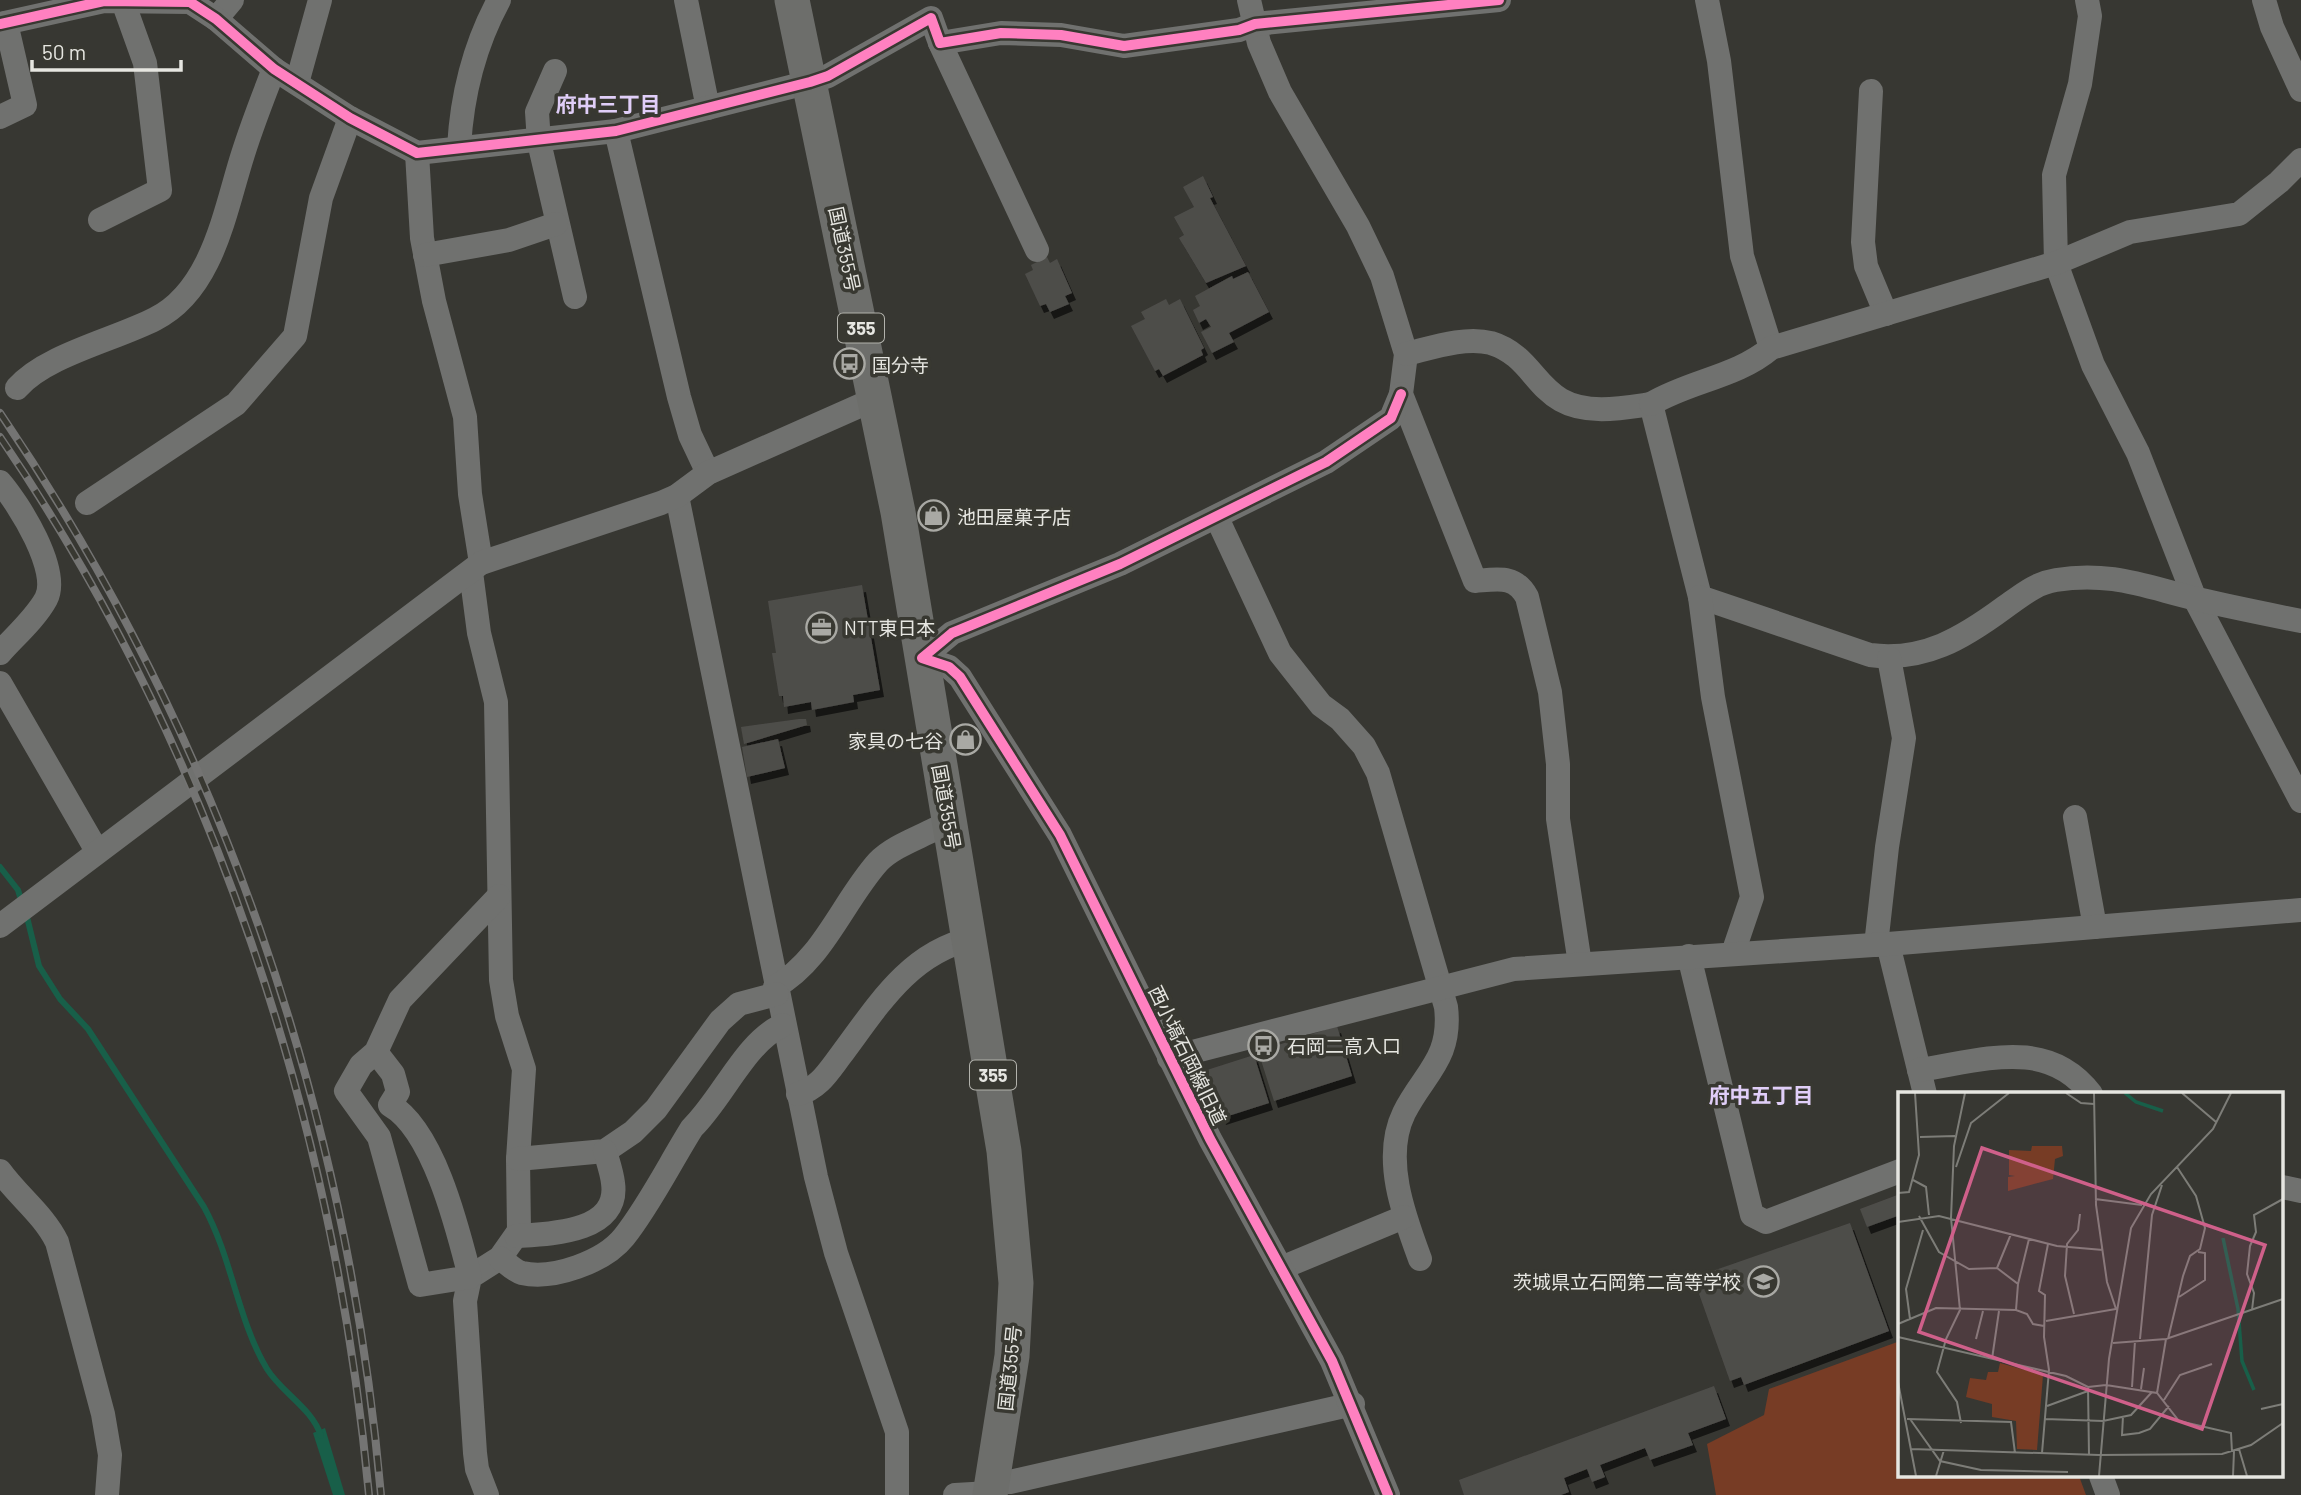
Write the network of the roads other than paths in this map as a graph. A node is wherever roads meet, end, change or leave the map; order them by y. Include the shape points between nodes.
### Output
1 (126, 0) edge
2 (232, 0) edge
3 (320, 0) edge
4 (499, 0) edge
5 (686, 0) edge
6 (792, 0) edge
7 (1499, 0) edge
8 (1707, 0) edge
9 (2087, 0) edge
10 (2264, 0) edge
11 (204, 8) edge
12 (929, 9) edge
13 (1252, 12) edge
14 (3, 23) edge
15 (940, 43) junction
16 (274, 69) junction
17 (555, 71) dead end
18 (810, 82) junction
19 (297, 83) junction
20 (2301, 90) edge
21 (1871, 91) dead end
22 (708, 108) junction
23 (0, 117) edge
24 (350, 118) junction
25 (616, 131) junction
26 (539, 142) junction
27 (459, 147) junction
28 (417, 153) junction
29 (2301, 160) edge
30 (100, 220) dead end
31 (556, 225) junction
32 (1037, 250) dead end
33 (425, 255) junction
34 (2056, 263) junction
35 (575, 297) dead end
36 (1885, 314) junction
37 (1771, 348) junction
38 (1406, 354) junction
39 (18, 388) dead end
40 (1401, 394) junction
41 (876, 398) junction
42 (1651, 404) junction
43 (708, 472) junction
44 (2, 488) edge
45 (677, 496) junction
46 (87, 503) dead end
47 (1217, 518) junction
48 (476, 567) junction
49 (1700, 597) junction
50 (2196, 599) junction
51 (2301, 621) edge
52 (0, 653) edge
53 (922, 658) junction
54 (1889, 658) junction
55 (0, 682) edge
56 (2301, 801) edge
57 (2075, 817) dead end
58 (935, 829) dead end
59 (97, 851) junction
60 (499, 896) junction
61 (2301, 910) edge
62 (0, 926) edge
63 (2095, 927) junction
64 (970, 939) junction
65 (1882, 944) junction
66 (1733, 953) junction
67 (1689, 956) junction
68 (1580, 964) junction
69 (1440, 986) junction
70 (776, 991) junction
71 (783, 1025) junction
72 (376, 1052) junction
73 (1169, 1058) junction
74 (1919, 1070) junction
75 (1924, 1092) edge
76 (2089, 1092) edge
77 (798, 1094) junction
78 (605, 1151) junction
79 (518, 1159) junction
80 (0, 1171) edge
81 (1898, 1172) edge
82 (1404, 1217) junction
83 (516, 1236) junction
84 (500, 1258) junction
85 (1420, 1259) dead end
86 (1281, 1268) junction
87 (470, 1277) junction
88 (1353, 1405) junction
89 (2102, 1478) edge
90 (991, 1490) edge
91 (107, 1495) edge
92 (487, 1495) edge
93 (897, 1495) edge
94 (955, 1495) edge
95 (1388, 1495) edge
96 (2108, 1495) edge

1 - 11 street
1 - 14 street
1 - 30 street via 145,63 160,190
2 - 11 street
3 - 19 street
4 - 27 street via 480,37
5 - 22 street
6 - 18 highway, 国道355号 / 355
7 - 13 street
8 - 37 street via 1719,61 1742,256
9 - 34 street via 2090,16 2080,85 2054,175
10 - 20 street
11 - 16 street
12 - 15 street
12 - 18 street via 828,76
13 - 15 street via 1238,30 1124,46 1061,35 1001,33
13 - 38 street via 1259,43 1280,92 1382,276
14 - 23 street via 25,104
15 - 32 street
16 - 19 street
16 - 39 street via 223,220 206,262 186,292 156,318 58,360
17 - 26 street via 537,112
18 - 22 street
18 - 41 highway, 国道355号 / 355
19 - 24 street
21 - 36 street via 1863,242 1866,266
22 - 25 street
24 - 28 street
24 - 46 street via 321,198 295,336 236,404
25 - 26 street
25 - 43 street via 679,397
26 - 27 street
26 - 31 street
27 - 28 street
28 - 33 street
29 - 34 street via 2239,214 2130,232
31 - 33 street via 509,240
31 - 35 street
33 - 48 street via 465,417
34 - 36 street
34 - 50 street via 2093,365 2138,453
36 - 37 street
37 - 42 street via 1750,363
38 - 40 street
38 - 42 street via 1488,342 1509,351 1560,400 1611,410
40 - 47 street via 1391,418 1365,436
40 - 68 street via 1475,581 1508,579 1520,584 1527,597 1550,692 1558,819
41 - 43 street
41 - 53 highway, 国道355号 / 355
42 - 49 street
43 - 45 street
44 - 52 street via 36,534 49,584 46,598
45 - 48 street
45 - 70 street
47 - 53 street via 1120,564 951,633
47 - 69 street via 1280,653 1321,705 1364,746 1378,773
48 - 59 street
48 - 60 street via 479,633 496,702
49 - 54 street
49 - 66 street via 1713,697 1752,897
50 - 51 street
50 - 54 street via 2123,578 2055,580 2034,586 1944,647
50 - 56 street
53 - 64 highway, 国道355号 / 355
53 - 73 street, 西小塙石岡線旧道 via 949,667 960,677 1060,835
54 - 65 street via 1904,738 1887,847
55 - 59 street
57 - 63 street
58 - 70 street via 877,863 831,929
59 - 62 street
60 - 72 street via 400,1000
60 - 79 street via 507,1016 524,1069
61 - 63 street
63 - 65 street
64 - 77 street via 937,951 903,975 820,1083
64 - 90 highway, 国道355号 / 355 via 1004,1151 1016,1283 1012,1356
65 - 66 street
65 - 74 street
66 - 67 street
67 - 68 street
67 - 81 street via 1752,1215 1766,1222
68 - 69 street via 1514,969
69 - 73 street
69 - 82 street via 1446,1007 1446,1038 1440,1057 1404,1113 1397,1135 1396,1167
70 - 71 street
70 - 78 street via 740,1004 720,1021 656,1109
71 - 77 street
71 - 84 street via 765,1033 692,1128 623,1239 599,1256 539,1276 518,1272
72 - 87 street via 393,1074 398,1092 390,1105 403,1112 418,1131 449,1202
72 - 87 street via 361,1065 346,1091 379,1137 419,1285
73 - 86 street, 西小塙石岡線旧道
74 - 75 street
74 - 76 street via 2020,1056 2046,1059 2067,1069
77 - 93 street via 836,1253 897,1432
78 - 79 street
78 - 83 street via 614,1185 603,1215 570,1233
79 - 83 street
80 - 91 street via 18,1197 49,1225 57,1242 103,1414 110,1455
82 - 85 street
82 - 86 street
83 - 84 street
84 - 87 street
86 - 88 street, 西小塙石岡線旧道
87 - 92 street via 465,1301 466,1342 477,1469
88 - 90 street
88 - 95 street, 西小塙石岡線旧道
89 - 96 street
90 - 94 street

